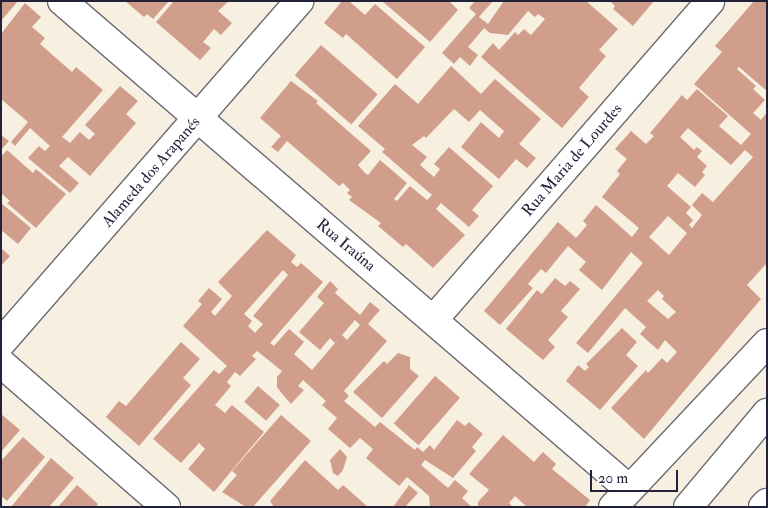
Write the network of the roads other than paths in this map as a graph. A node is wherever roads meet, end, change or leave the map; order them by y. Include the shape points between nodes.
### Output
1 (62, 1) edge
2 (299, 1) edge
3 (710, 1) edge
4 (197, 119) junction
5 (434, 319) junction
6 (1, 342) edge
7 (767, 343) edge
8 (1, 363) edge
9 (767, 413) edge
10 (621, 498) edge
11 (767, 503) edge
12 (166, 507) edge
13 (688, 507) edge
14 (763, 507) edge

1 - 4 street, Rua Iraúna
2 - 4 street, Alameda dos Arapanés
3 - 5 street, Rua Maria de Lourdes
4 - 5 street, Rua Iraúna
4 - 6 street, Alameda dos Arapanés
5 - 10 street, Rua Iraúna
7 - 10 street
8 - 12 street
9 - 13 street
11 - 14 street

